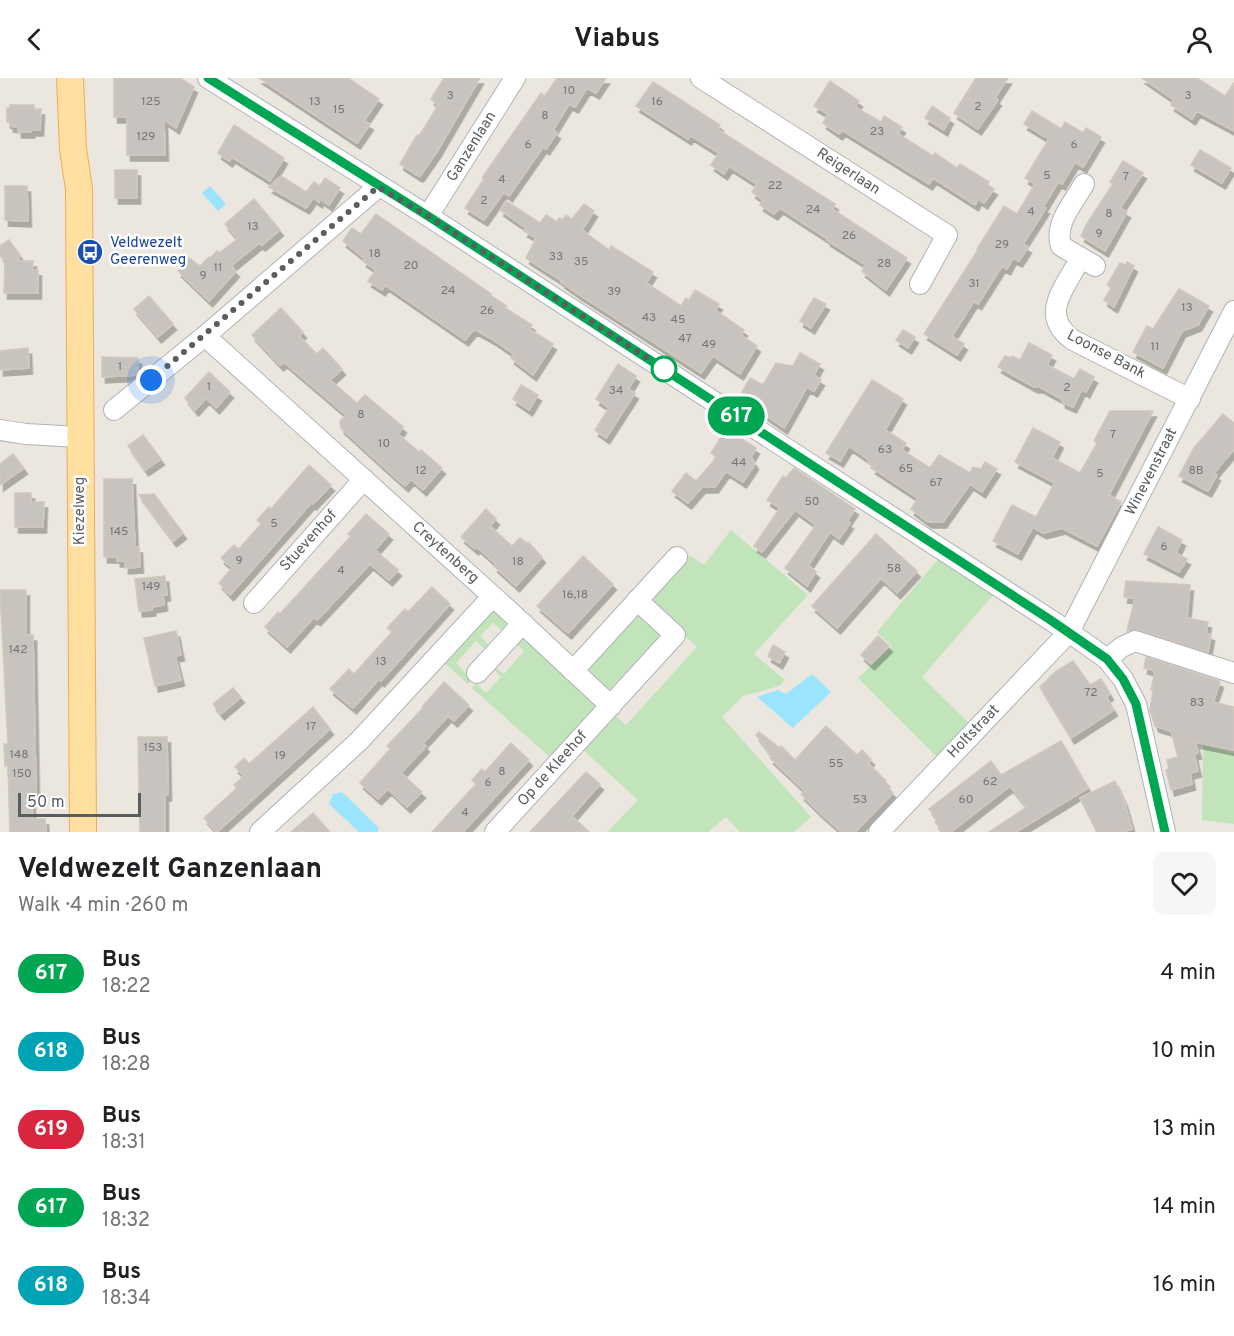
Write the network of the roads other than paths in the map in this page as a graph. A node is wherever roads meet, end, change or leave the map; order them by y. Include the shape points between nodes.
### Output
1 (70, 78) edge
2 (88, 78) edge
3 (208, 78) edge
4 (515, 78) edge
5 (703, 79) edge
6 (1084, 184) dead end
7 (378, 187) junction
8 (79, 189) junction
9 (428, 216) junction
10 (920, 284) dead end
11 (1234, 311) edge
12 (205, 336) junction
13 (1190, 399) junction
14 (114, 410) dead end
15 (0, 430) edge
16 (80, 437) junction
17 (364, 480) junction
18 (677, 556) dead end
19 (493, 596) junction
20 (637, 600) junction
21 (254, 603) dead end
22 (523, 623) junction
23 (1069, 632) junction
24 (1107, 659) junction
25 (573, 670) junction
26 (477, 673) dead end
27 (1234, 673) edge
28 (611, 706) junction
29 (83, 832) edge
30 (260, 832) edge
31 (495, 832) edge
32 (879, 832) edge
33 (1165, 832) edge

1 - 8 main road, Kiezelweg
2 - 8 main road, Kiezelweg via 86,150
3 - 7 street
4 - 9 street, Ganzenlaan
5 - 10 street, Reigerlaan via 947,235
6 - 13 street, Loonse Bank via 1060,225 1058,236 1061,246 1087,263 1056,306 1055,318 1062,333
7 - 9 street
7 - 12 street
8 - 16 main road, Kiezelweg
9 - 23 street
11 - 13 street, Winevenstraat
12 - 14 street
12 - 17 street, Creytenberg
13 - 23 street, Winevenstraat
15 - 16 street
16 - 29 main road, Kiezelweg
17 - 19 street, Creytenberg
17 - 21 street, Stuevenhof
18 - 20 street
19 - 22 street
19 - 30 street, Creytenberg via 359,741
20 - 25 street
20 - 28 street, Op de Kleehof via 675,635
22 - 25 street
22 - 26 street
23 - 24 street
23 - 32 street, Holtstraat
24 - 27 street via 1135,641
24 - 33 street via 1136,704
25 - 28 street
28 - 31 street, Op de Kleehof

